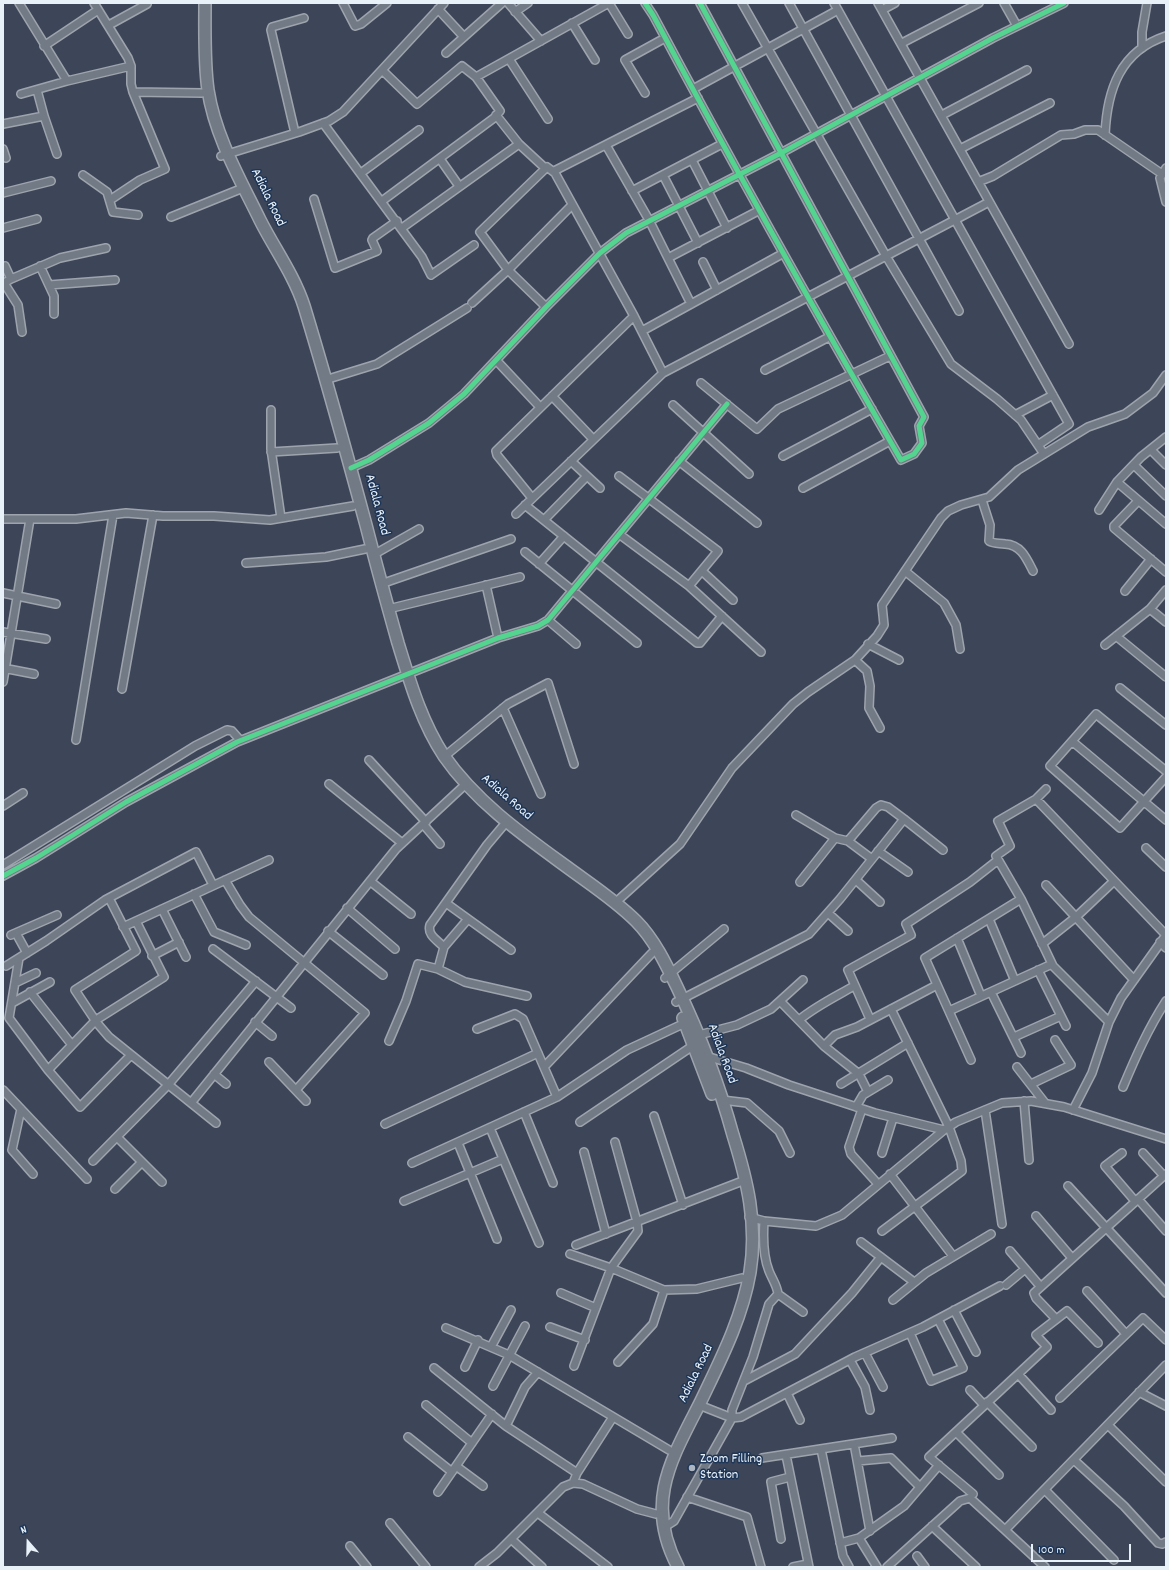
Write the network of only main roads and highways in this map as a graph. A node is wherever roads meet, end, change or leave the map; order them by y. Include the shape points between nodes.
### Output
1 (198, 3) edge
2 (205, 3) edge
3 (225, 155) junction
4 (369, 552) junction
5 (405, 675) junction
6 (464, 786) junction
7 (668, 976) junction
8 (680, 1001) junction
9 (696, 1040) junction
10 (749, 1217) junction
11 (671, 1567) edge
12 (678, 1567) edge

1 - 3 main road, Adiala Road via 202,93 207,117
2 - 3 main road, Adiala Road via 208,89
3 - 4 main road, Adiala Road via 238,190 294,300 353,506
3 - 4 main road, Adiala Road via 301,296 350,468
4 - 5 main road, Adiala Road
4 - 5 main road, Adiala Road via 381,584
5 - 6 main road, Adiala Road via 431,733
5 - 6 main road, Adiala Road via 410,704 429,742 442,762
6 - 7 main road, Adiala Road via 503,826 611,905 644,938
6 - 7 main road, Adiala Road via 507,822 615,903 647,933
7 - 8 main road, Adiala Road
8 - 9 main road, Adiala Road
8 - 9 main road, Adiala Road via 685,1023
9 - 10 main road, Adiala Road via 725,1126
9 - 10 main road, Adiala Road via 706,1056 740,1158 750,1195
10 - 11 main road, Adiala Road via 742,1278 726,1335 669,1450 660,1475 656,1514 662,1547
10 - 12 main road, Adiala Road via 750,1271 744,1299 731,1337 674,1454 666,1476 661,1513 668,1545

